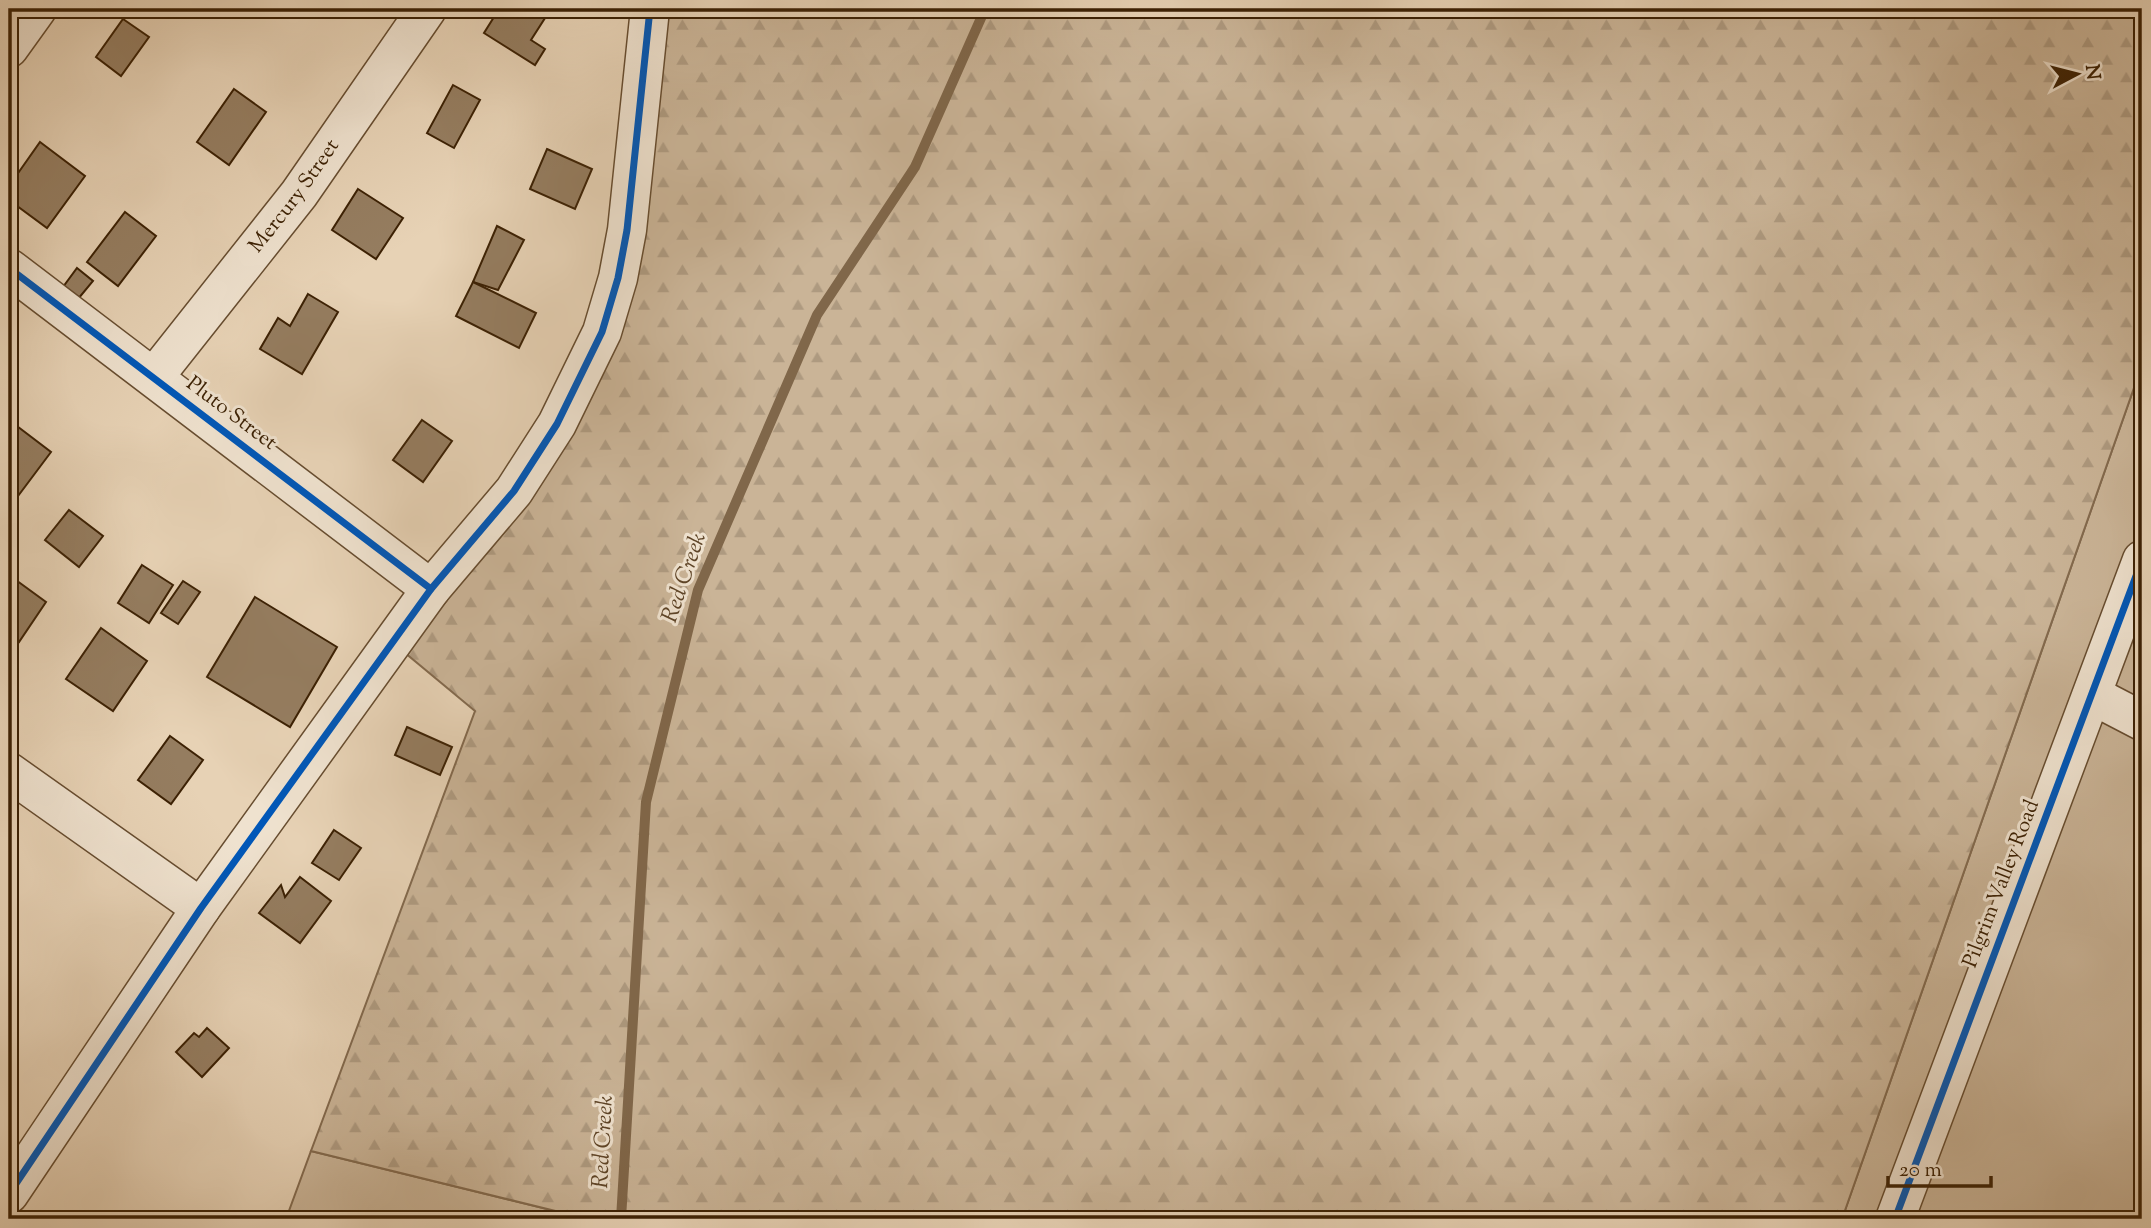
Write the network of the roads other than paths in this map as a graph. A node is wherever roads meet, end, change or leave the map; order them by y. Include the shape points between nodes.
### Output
1 (37, 9) edge
2 (427, 9) edge
3 (650, 9) edge
4 (9, 48) edge
5 (9, 268) edge
6 (154, 377) junction
7 (2142, 561) edge
8 (431, 589) junction
9 (2092, 695) junction
10 (2142, 721) edge
11 (9, 772) edge
12 (201, 908) junction
13 (9, 1194) edge
14 (1895, 1219) edge

1 - 4 street
2 - 6 street, Mercury Street via 299,194
3 - 8 street via 627,230 602,332 557,424 514,491
5 - 6 street, Pluto Street
6 - 8 street, Pluto Street
7 - 9 street, Pilgrim Valley Road
8 - 12 street
9 - 10 street
9 - 14 street, Pilgrim Valley Road
11 - 12 street
12 - 13 street

